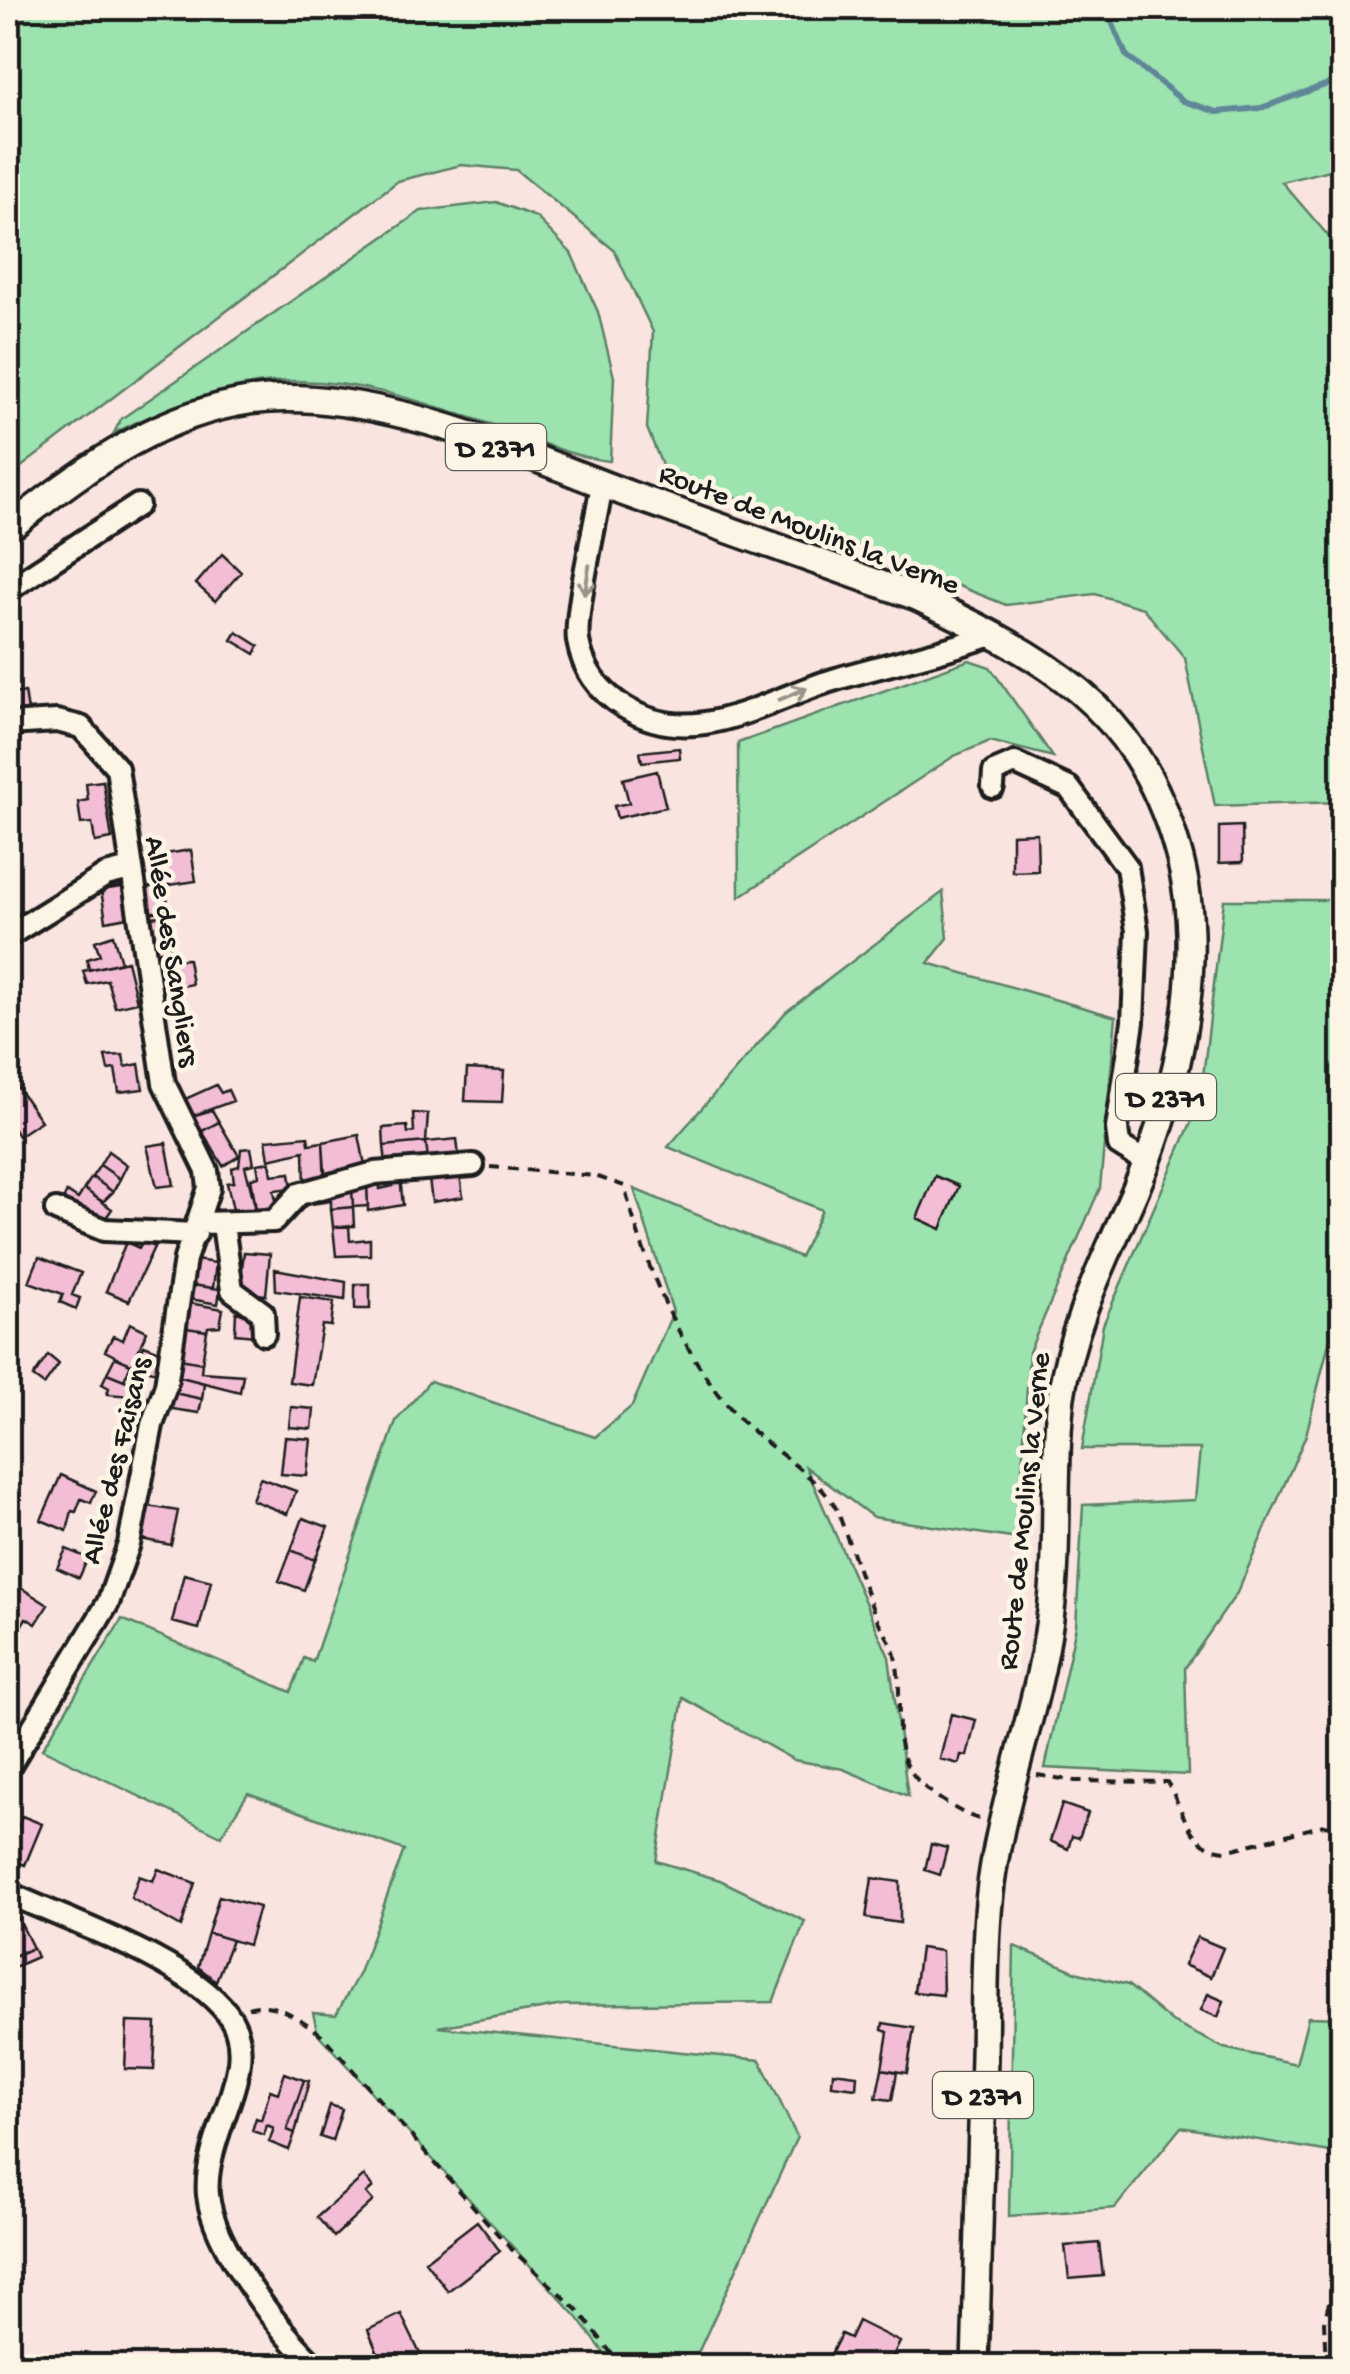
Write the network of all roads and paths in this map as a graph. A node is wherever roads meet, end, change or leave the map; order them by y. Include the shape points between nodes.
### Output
1 (602, 484) junction
2 (138, 505) dead end
3 (8, 529) edge
4 (8, 590) edge
5 (994, 634) junction
6 (8, 724) edge
7 (993, 788) dead end
8 (130, 869) junction
9 (8, 936) edge
10 (1146, 1162) junction
11 (473, 1165) joint
12 (56, 1210) dead end
13 (223, 1224) junction
14 (198, 1228) junction
15 (185, 1259) joint
16 (264, 1334) dead end
17 (8, 1768) edge
18 (1018, 1772) junction
19 (999, 1824) junction
20 (1342, 1828) edge
21 (1342, 1858) edge
22 (1342, 1888) edge
23 (8, 1893) edge
24 (229, 2015) junction
25 (1342, 2254) edge
26 (316, 2366) edge
27 (622, 2366) edge
28 (975, 2366) edge
29 (1326, 2366) edge

1 - 3 main road, Route de Moulins la Verne / D 2371 via 397,413 316,398 274,398 220,406 147,433
1 - 5 main road, Route de Moulins la Verne / D 2371 via 917,597
1 -> 5 street, Route de Moulins la Verne via 577,637 584,667 609,698 646,721 697,728 812,686
2 - 4 street
5 - 10 main road, Route de Moulins la Verne / D 2371 via 1050,665 1096,704 1156,791 1178,850 1190,916 1188,975 1176,1055
6 - 8 street, Allée des Sangliers via 57,721 82,727 102,745 118,768
7 - 10 street via 994,772 1015,762 1069,788 1127,866 1137,932 1133,1022 1117,1128 1119,1145
8 - 9 street via 106,875
8 - 14 street, Allée des Sangliers via 164,1084 208,1171
10 - 18 main road, Route de Moulins la Verne / D 2371 via 1072,1342 1061,1400 1050,1622
11 - 13 street via 375,1172 299,1194 274,1220
11 - 19 path via 595,1176 624,1186 662,1302 694,1360 736,1415 774,1453 817,1482 837,1509 895,1655 905,1768 966,1816
12 - 14 street via 104,1230
13 - 14 street
13 - 16 street via 232,1290 263,1313
14 - 15 street, Allée des Sangliers
15 - 17 street, Allée des Faisans via 166,1385 129,1544 108,1603
18 - 19 main road, Route de Moulins la Verne / D 2371
18 - 20 path via 1075,1781 1167,1782 1194,1839 1211,1850 1324,1824
19 - 28 main road, Route de Moulins la Verne / D 2371 via 988,1905
21 - 22 path via 1335,1870
23 - 24 street via 174,1969
24 - 26 street via 241,2057 213,2139 208,2198 264,2310
24 - 27 path via 259,2004 297,2016 322,2035 510,2248 579,2311
25 - 29 path via 1324,2322

